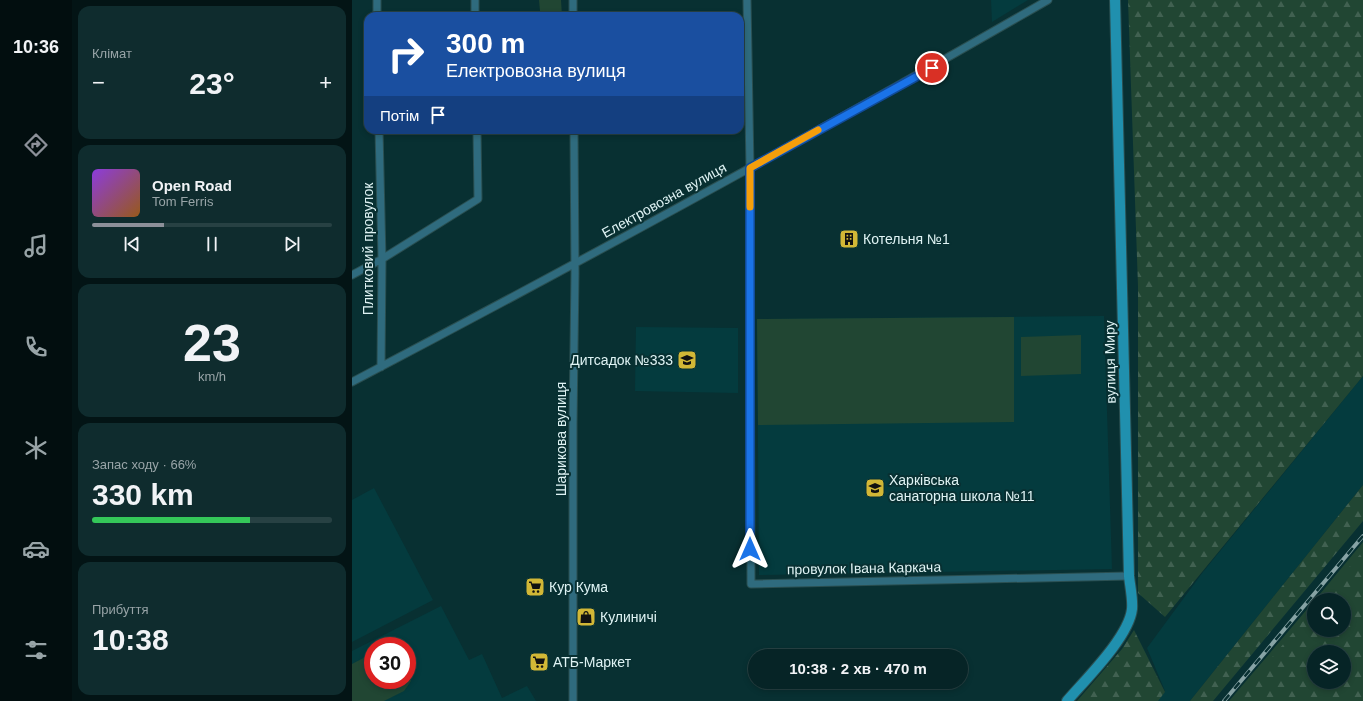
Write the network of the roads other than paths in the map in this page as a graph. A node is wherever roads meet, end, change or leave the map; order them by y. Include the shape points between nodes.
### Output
1 (377, 0) edge
2 (475, 0) edge
3 (572, 0) edge
4 (747, 0) edge
5 (1048, 0) edge
6 (1116, 0) edge
7 (377, 12) edge
8 (475, 12) edge
9 (573, 12) edge
10 (379, 134) edge
11 (477, 134) edge
12 (574, 134) edge
13 (750, 168) junction
14 (382, 259) junction
15 (575, 264) junction
16 (352, 274) edge
17 (381, 367) junction
18 (352, 382) edge
19 (1129, 576) junction
20 (573, 701) edge
21 (1067, 701) edge

1 - 7 street
2 - 8 street
3 - 9 street
4 - 13 street, провулок Івана Каркача
5 - 13 street, Електровозна вулиця
6 - 19 street, вулиця Миру
10 - 14 street, Плитковий провулок
11 - 14 street via 478,199
12 - 15 street, Шарикова вулиця
13 - 15 street, Електровозна вулиця
13 - 19 street, провулок Івана Каркача via 751,584
14 - 16 street
14 - 17 street, Плитковий провулок
15 - 17 street, Електровозна вулиця
15 - 20 street, Шарикова вулиця
17 - 18 street, Електровозна вулиця
19 - 21 street, вулиця Миру via 1132,610 1126,629 1115,646

